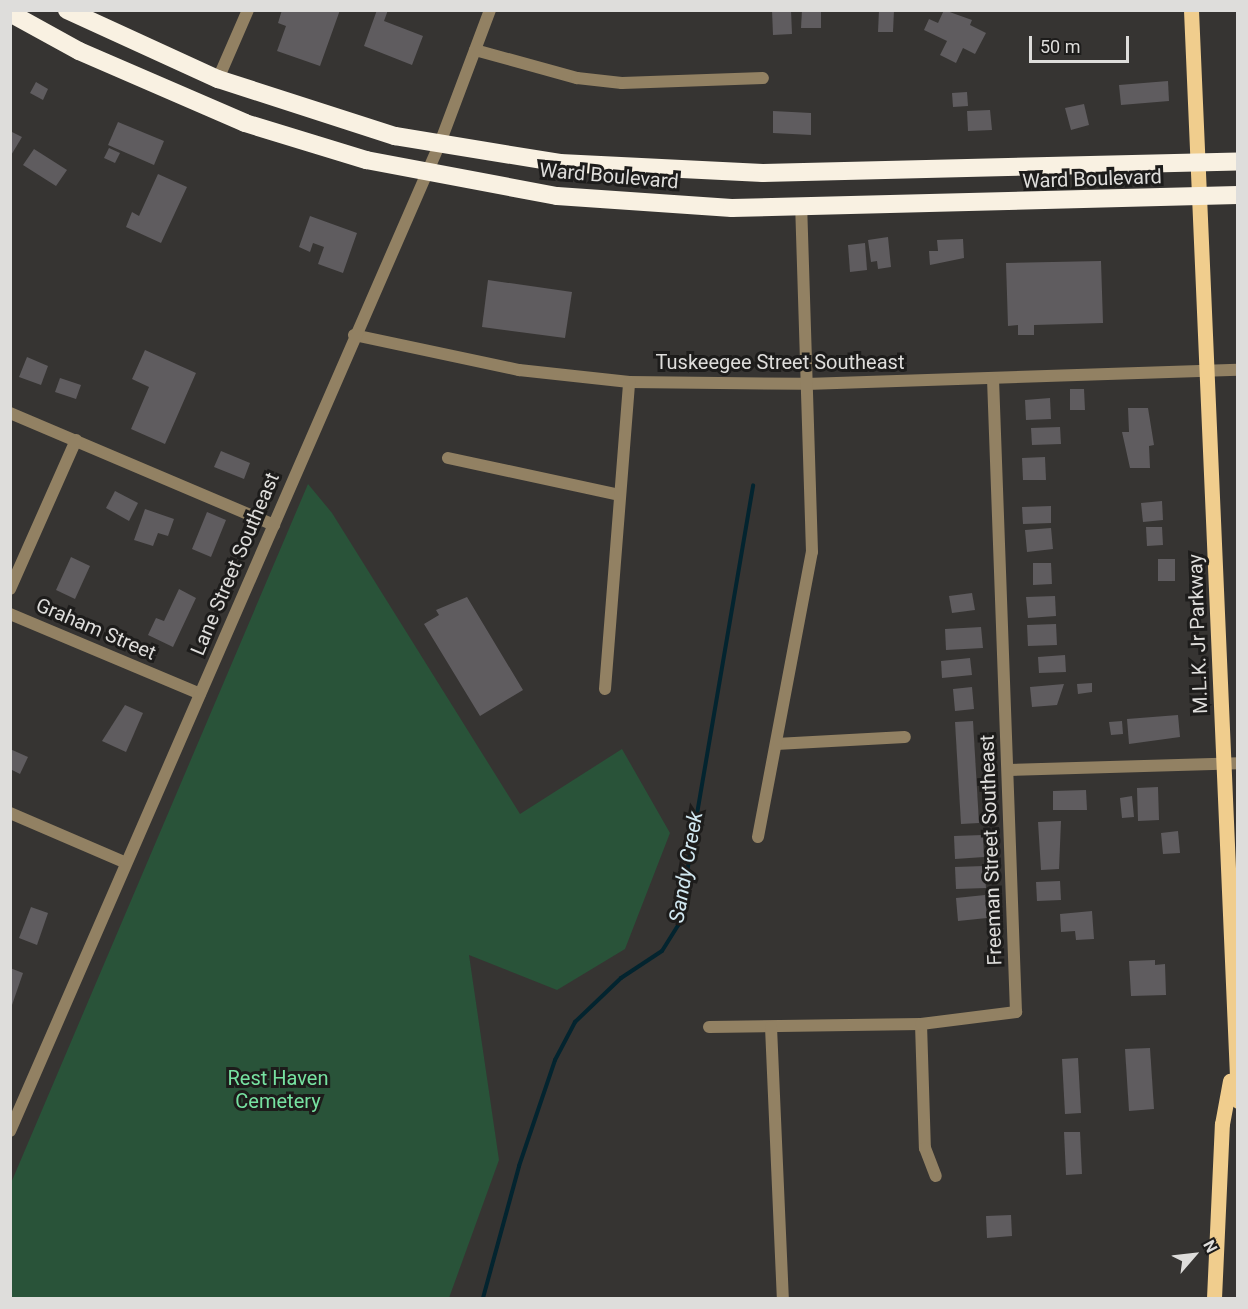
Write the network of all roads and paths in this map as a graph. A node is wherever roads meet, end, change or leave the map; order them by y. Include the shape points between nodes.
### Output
1 (67, 10) edge
2 (248, 10) edge
3 (490, 10) edge
4 (1191, 10) edge
5 (10, 13) edge
6 (475, 50) junction
7 (763, 78) dead end
8 (218, 79) junction
9 (440, 142) junction
10 (1238, 160) edge
11 (1198, 162) junction
12 (427, 173) junction
13 (1238, 195) edge
14 (1200, 198) junction
15 (801, 207) junction
16 (354, 335) junction
17 (1238, 370) edge
18 (1209, 371) junction
19 (993, 379) junction
20 (629, 382) junction
21 (806, 384) junction
22 (10, 413) edge
23 (76, 440) junction
24 (448, 458) dead end
25 (618, 495) junction
26 (274, 525) junction
27 (10, 589) edge
28 (10, 614) edge
29 (605, 689) dead end
30 (200, 694) junction
31 (905, 737) dead end
32 (776, 744) junction
33 (1230, 763) edge
34 (1008, 770) junction
35 (10, 813) edge
36 (758, 837) dead end
37 (126, 863) junction
38 (921, 1024) junction
39 (709, 1027) dead end
40 (771, 1027) junction
41 (1233, 1069) junction
42 (1238, 1101) edge
43 (10, 1131) edge
44 (936, 1176) dead end
45 (783, 1299) edge
46 (1214, 1299) edge

1 - 8 highway, Ward Boulevard
2 - 8 street
3 - 6 street, Lane Street Southeast
4 - 11 main road, M.L.K. Jr Parkway
5 - 12 highway, Ward Boulevard via 79,51 245,123
6 - 7 street via 577,78 622,83
6 - 9 street, Lane Street Southeast
8 - 9 highway, Ward Boulevard via 395,136
9 - 11 highway, Ward Boulevard via 560,163 725,173
9 - 12 street, Lane Street Southeast
10 - 11 highway, Ward Boulevard
11 - 14 main road, M.L.K. Jr Parkway
12 - 15 highway, Ward Boulevard via 556,196
12 - 16 street, Lane Street Southeast
13 - 14 highway, Ward Boulevard
14 - 15 highway, Ward Boulevard
14 - 18 main road, M.L.K. Jr Parkway
15 - 21 street
16 - 20 street, Tuskeegee Street Southeast via 519,370
16 - 26 street, Lane Street Southeast
17 - 18 street, Tuskeegee Street Southeast
18 - 19 street, Tuskeegee Street Southeast
18 - 33 main road, M.L.K. Jr Parkway
19 - 21 street, Tuskeegee Street Southeast
19 - 34 street, Freeman Street Southeast
20 - 21 street, Tuskeegee Street Southeast
20 - 25 street
21 - 32 street via 812,552
22 - 23 street
23 - 26 street
23 - 27 street
24 - 25 street
25 - 29 street
26 - 30 street, Lane Street Southeast
28 - 30 street, Graham Street
30 - 37 street, Lane Street Southeast
31 - 32 street
32 - 36 street
33 - 34 street
33 - 41 main road, M.L.K. Jr Parkway
34 - 38 street, Freeman Street Southeast via 1016,1012
35 - 37 street
37 - 43 street, Lane Street Southeast
38 - 40 street, Freeman Street Southeast
38 - 44 street via 925,1148
39 - 40 street, Freeman Street Southeast
40 - 45 street
41 - 42 main road
41 - 46 main road via 1222,1124

